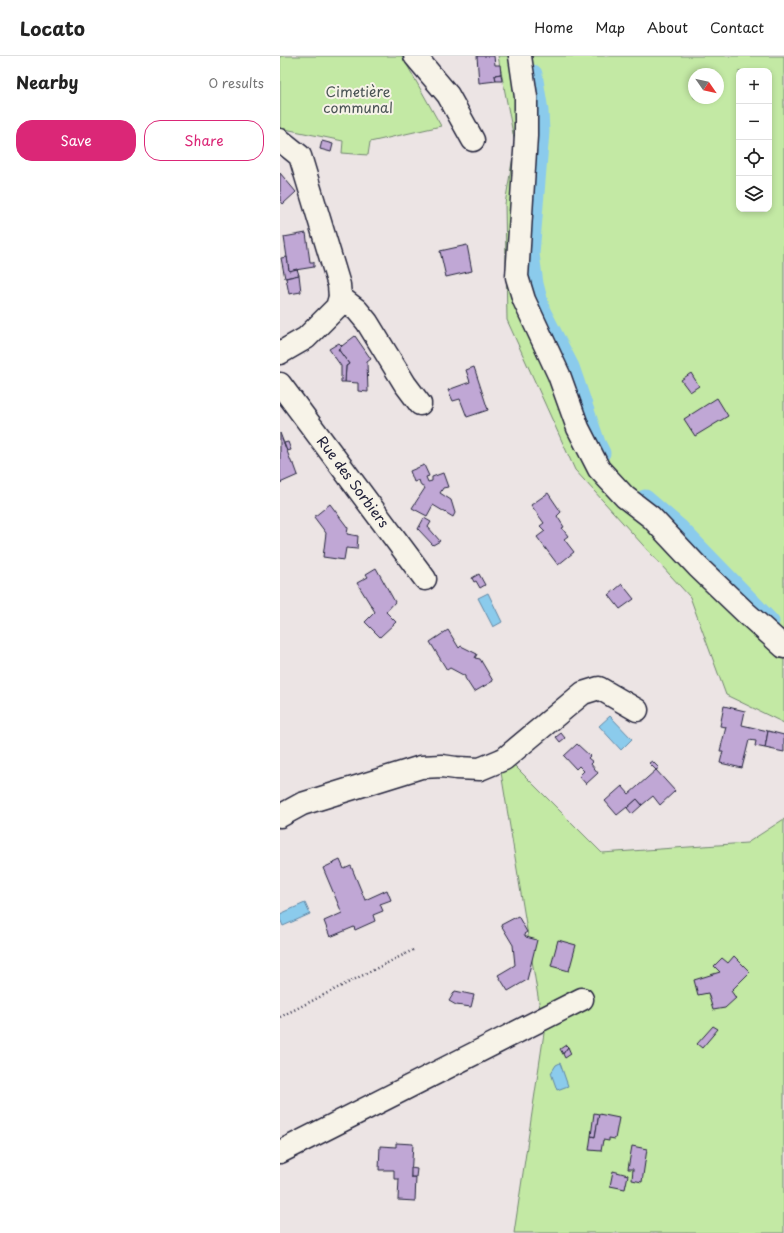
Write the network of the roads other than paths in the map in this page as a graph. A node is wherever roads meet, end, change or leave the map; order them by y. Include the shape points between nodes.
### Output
1 (416, 56) edge
2 (520, 56) edge
3 (280, 140) edge
4 (473, 140) dead end
5 (340, 297) junction
6 (280, 353) edge
7 (280, 384) edge
8 (420, 404) dead end
9 (425, 579) dead end
10 (784, 647) edge
11 (637, 710) dead end
12 (280, 816) edge
13 (582, 999) dead end
14 (280, 1152) edge

1 - 4 street via 448,96
2 - 10 street via 526,97 526,136 517,277 524,300 559,375 578,428 599,469 625,497 651,517 704,572
3 - 5 street via 300,156 339,285
5 - 6 street via 337,307 306,338
5 - 8 street via 357,310 367,322
7 - 9 street, Rue des Sorbiers
11 - 12 street via 599,688 583,693 504,759 480,769 422,767 302,804
13 - 14 street

